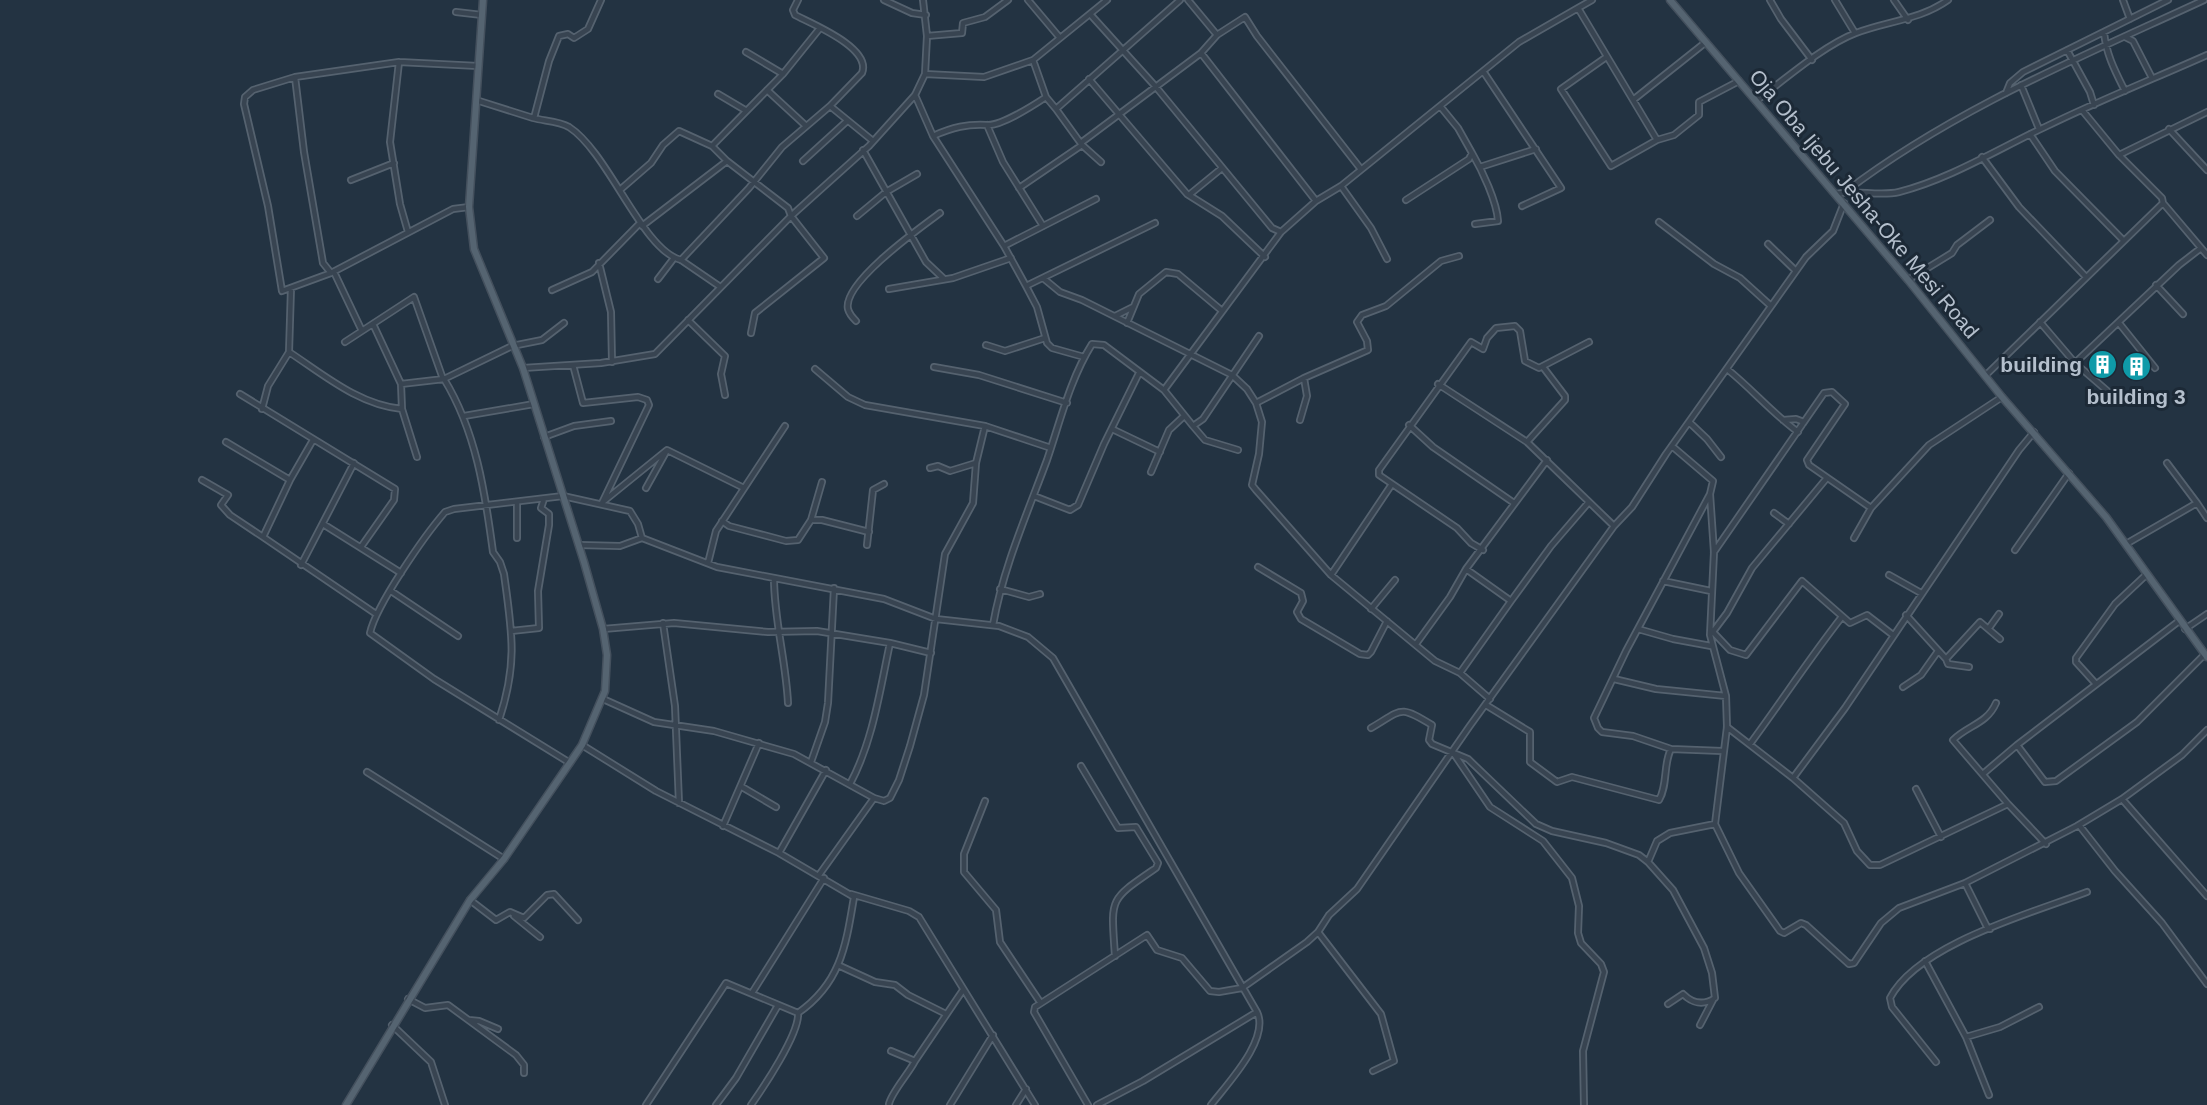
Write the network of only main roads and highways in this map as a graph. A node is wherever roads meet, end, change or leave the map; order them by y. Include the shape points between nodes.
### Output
1 (483, 0) edge
2 (1671, 0) edge
3 (2206, 656) edge
4 (346, 1105) edge

1 - 4 main road via 469,207 474,249 523,368 579,545 603,629 603,699 582,745 504,859 470,900
2 - 3 main road, Oja Oba Ijebu Jesha-Oke Mesi Road via 2069,473 2126,544

